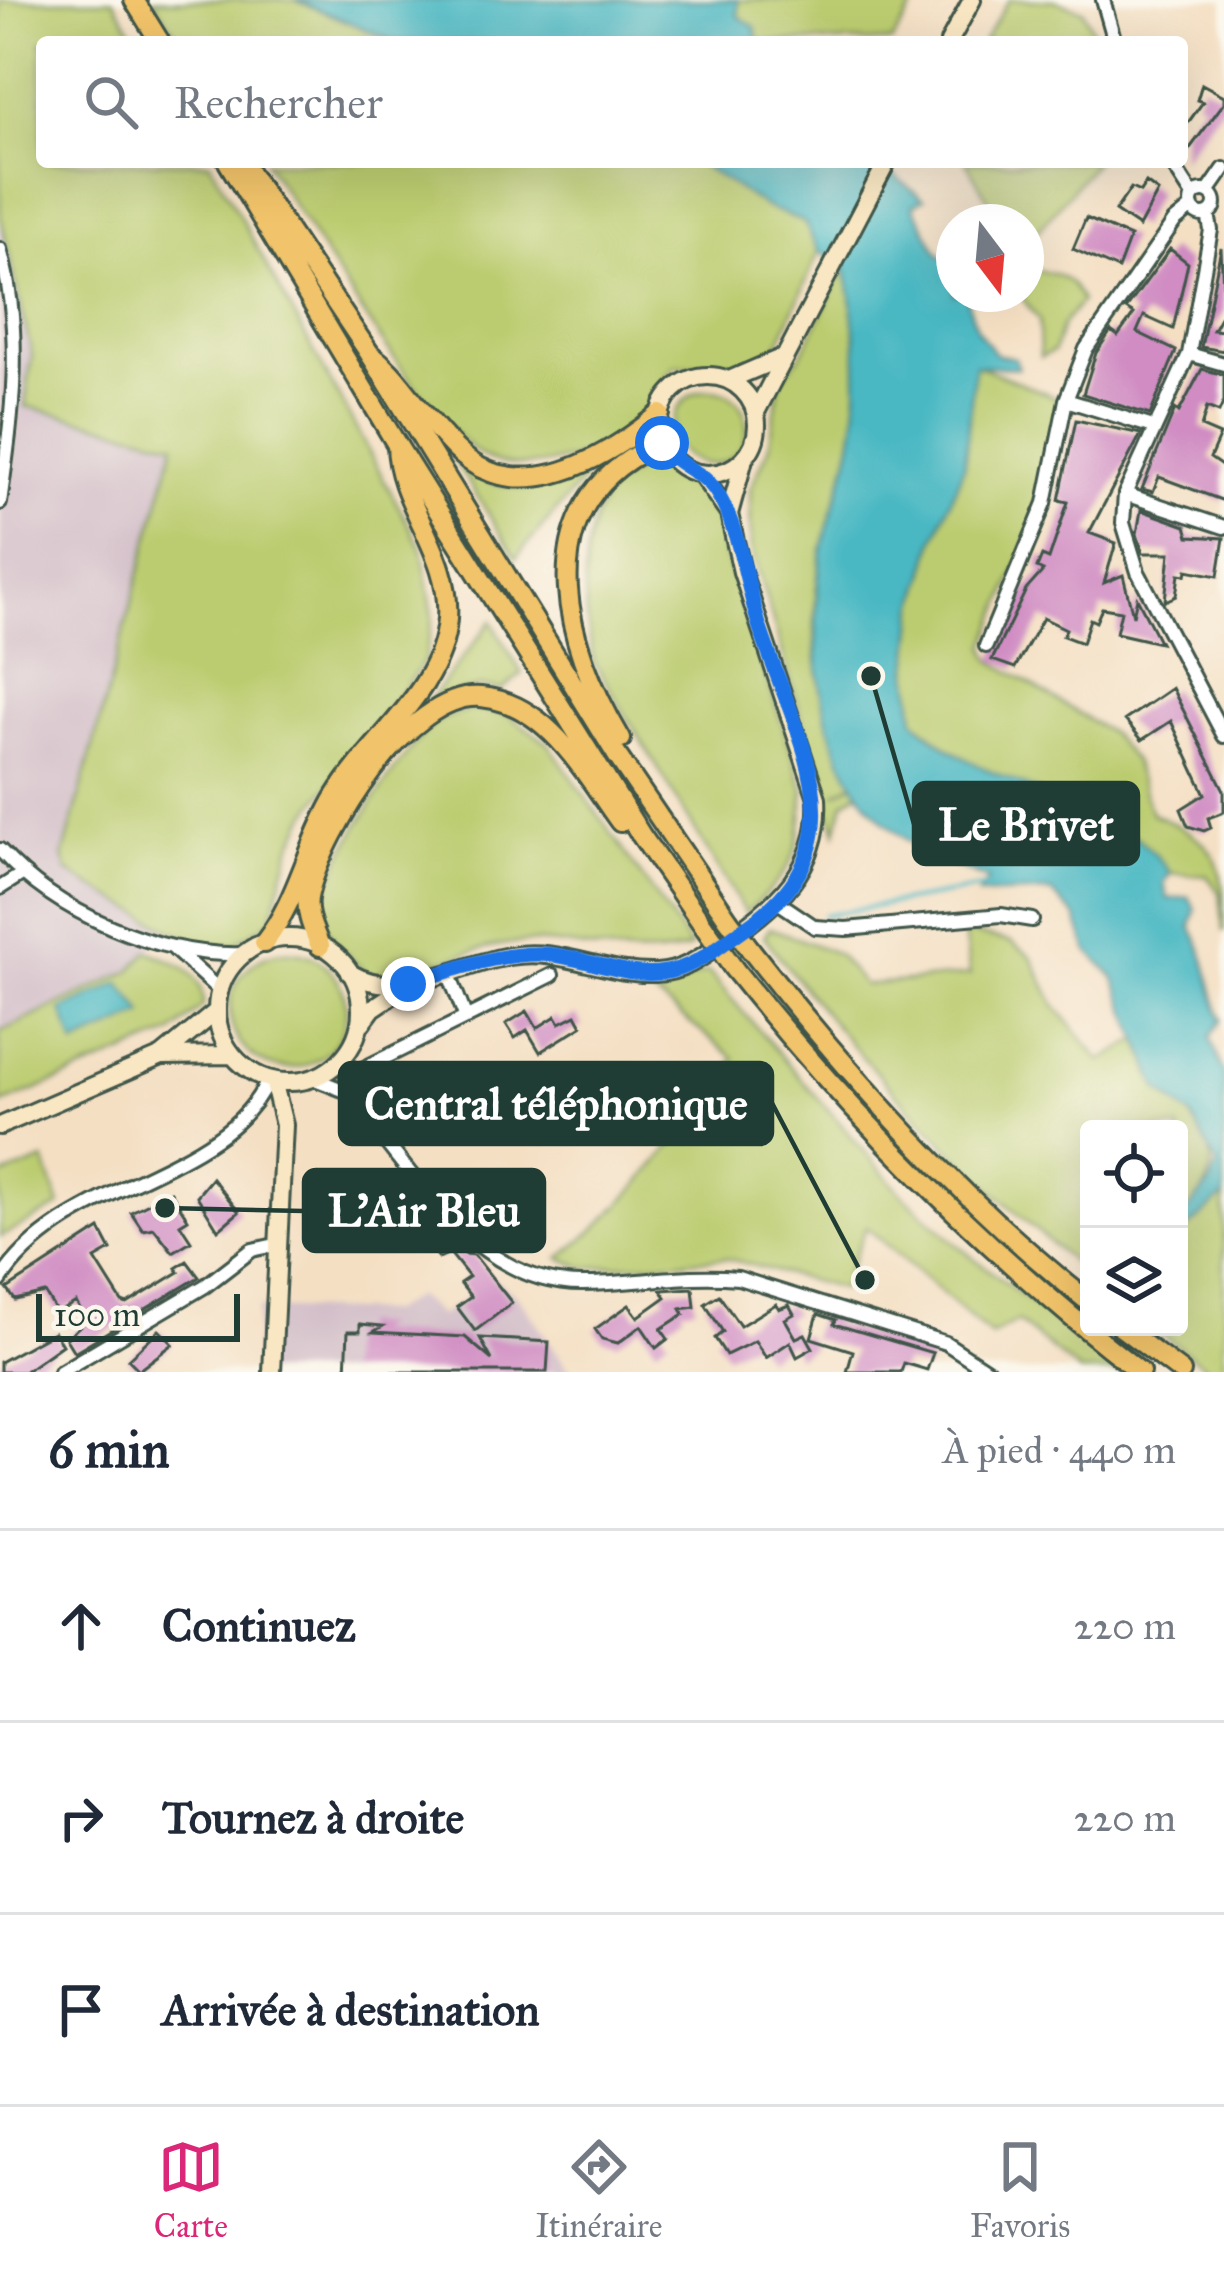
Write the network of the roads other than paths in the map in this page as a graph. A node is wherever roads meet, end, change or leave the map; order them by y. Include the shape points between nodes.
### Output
1 (972, 0) edge
2 (1103, 0) edge
3 (139, 8) edge
4 (156, 36) edge
5 (953, 36) edge
6 (1113, 36) edge
7 (231, 168) edge
8 (246, 168) edge
9 (884, 168) edge
10 (1176, 168) edge
11 (1224, 169) edge
12 (1198, 198) junction
13 (1208, 214) junction
14 (0, 249) edge
15 (370, 354) junction
16 (1189, 354) junction
17 (783, 357) junction
18 (1224, 364) edge
19 (729, 380) junction
20 (1066, 400) junction
21 (756, 412) junction
22 (660, 414) junction
23 (1153, 428) junction
24 (398, 445) junction
25 (670, 456) junction
26 (745, 459) junction
27 (700, 474) junction
28 (1125, 494) junction
29 (0, 503) edge
30 (729, 514) junction
31 (1224, 527) edge
32 (986, 646) dead end
33 (1224, 736) edge
34 (662, 823) junction
35 (641, 835) junction
36 (0, 850) edge
37 (22, 874) junction
38 (0, 888) edge
39 (778, 902) junction
40 (1032, 920) dead end
41 (264, 943) junction
42 (320, 946) junction
43 (173, 949) junction
44 (244, 954) junction
45 (448, 972) junction
46 (350, 973) junction
47 (552, 975) dead end
48 (408, 984) junction
49 (220, 989) junction
50 (217, 1011) junction
51 (466, 1018) junction
52 (358, 1029) junction
53 (346, 1053) junction
54 (232, 1055) junction
55 (162, 1056) junction
56 (308, 1079) junction
57 (270, 1080) junction
58 (348, 1092) junction
59 (284, 1125) junction
60 (0, 1126) edge
61 (280, 1244) junction
62 (0, 1281) edge
63 (1080, 1294) edge
64 (1133, 1336) edge
65 (60, 1372) edge
66 (272, 1372) edge
67 (990, 1372) edge
68 (1140, 1372) edge
69 (1180, 1372) edge

1 - 5 main road
2 - 6 street
3 - 4 main road
7 - 24 main road
8 - 15 main road
9 - 17 main road
10 - 12 street
11 - 12 street
12 - 13 street
12 - 13 street via 1215,201
12 - 20 street via 1086,349
13 - 16 street
14 - 29 street via 16,384
15 - 22 main road via 393,370 454,446 509,478 545,476 593,458
15 - 34 main road
16 - 18 street
16 - 23 street
17 - 19 main road
17 - 21 main road
19 - 21 main road
19 - 22 main road via 696,377
20 - 23 street
20 - 32 street via 1045,503
21 - 26 main road via 757,437
22 - 25 main road
23 - 28 street
24 - 35 main road
24 - 41 main road via 398,469 443,575 447,620 436,662 338,792 309,845 292,902
25 - 27 main road
25 - 34 main road via 640,453 614,470 583,518 566,576 579,655 657,798
26 - 27 main road
26 - 30 main road
27 - 30 main road
28 - 31 street
28 - 33 street via 1128,550
30 - 39 main road via 817,798 810,856
34 - 63 main road, bridge via 750,950 890,1116
35 - 42 main road via 621,823 535,718 482,697 448,701 421,716 380,763 327,847 308,894
35 - 68 main road, bridge via 800,1053 924,1187
36 - 37 street
37 - 38 street
37 - 43 street via 66,903
39 - 40 street via 815,927
39 - 45 main road via 674,971 632,972 541,954
41 - 42 main road via 302,939
41 - 44 main road
42 - 46 main road
43 - 44 street
43 - 49 street
44 - 49 main road
45 - 48 main road
45 - 51 street
46 - 48 main road via 369,985
46 - 52 main road
47 - 51 street
48 - 52 main road via 373,1007
49 - 50 main road
50 - 54 main road
50 - 55 main road
51 - 58 street via 362,1069
52 - 53 main road
53 - 56 main road
53 - 58 street
54 - 55 main road
54 - 57 main road
55 - 60 main road
56 - 57 main road
56 - 58 street
56 - 59 main road
57 - 59 main road
57 - 62 street via 242,1123 50,1226 12,1251
58 - 67 street via 475,1245 521,1274 579,1285 738,1278 946,1343
59 - 61 main road
61 - 65 street via 252,1250
61 - 66 main road
64 - 69 main road

